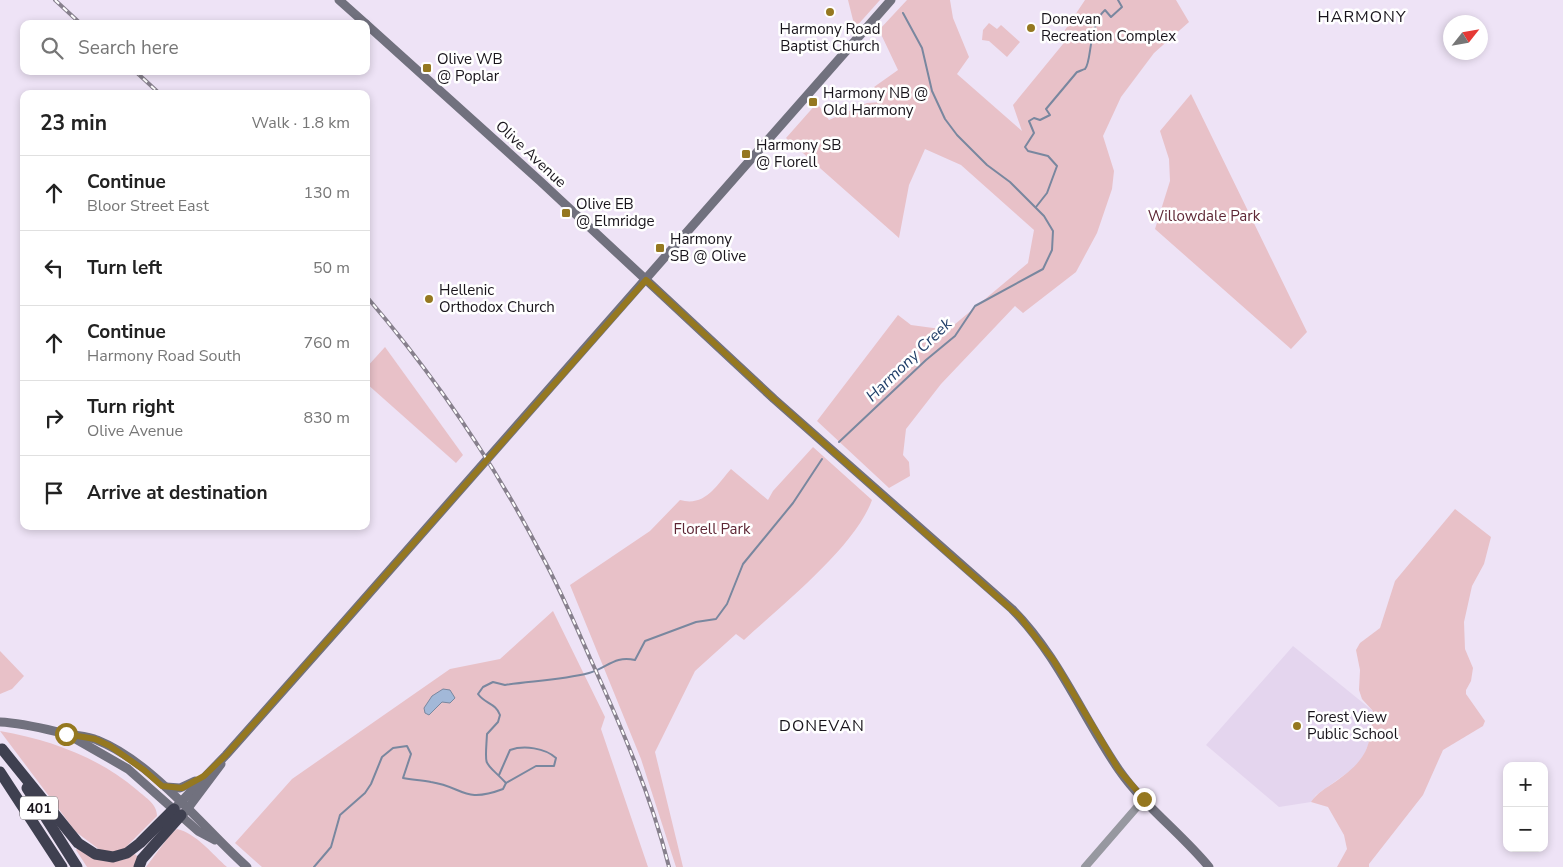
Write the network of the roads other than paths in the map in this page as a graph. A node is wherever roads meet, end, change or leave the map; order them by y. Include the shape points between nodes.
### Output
1 (340, 0) edge
2 (891, 0) edge
3 (362, 20) edge
4 (370, 28) edge
5 (646, 280) junction
6 (3, 722) edge
7 (66, 734) junction
8 (1, 747) edge
9 (226, 755) junction
10 (0, 772) edge
11 (204, 776) junction
12 (162, 786) junction
13 (1144, 799) junction
14 (181, 809) junction
15 (62, 867) edge
16 (77, 867) edge
17 (139, 867) edge
18 (247, 867) edge
19 (1085, 867) edge
20 (1209, 867) edge

1 - 3 main road, Olive Avenue
2 - 5 main road
4 - 5 main road, Olive Avenue
5 - 9 main road
5 - 13 main road, Olive Avenue via 774,399 1020,617 1054,661 1119,770
6 - 7 main road
7 - 12 main road via 95,739 110,746
7 - 14 main road via 128,769
8 - 14 highway via 78,842 95,854 113,857 127,853
8 - 16 highway, 401
9 - 11 main road
9 - 14 main road via 216,773
10 - 15 highway, 401
11 - 12 main road via 182,788
11 - 14 main road
12 - 14 main road
13 - 19 street
13 - 20 main road, Olive Avenue
14 - 17 highway
14 - 18 main road via 198,831 222,844

